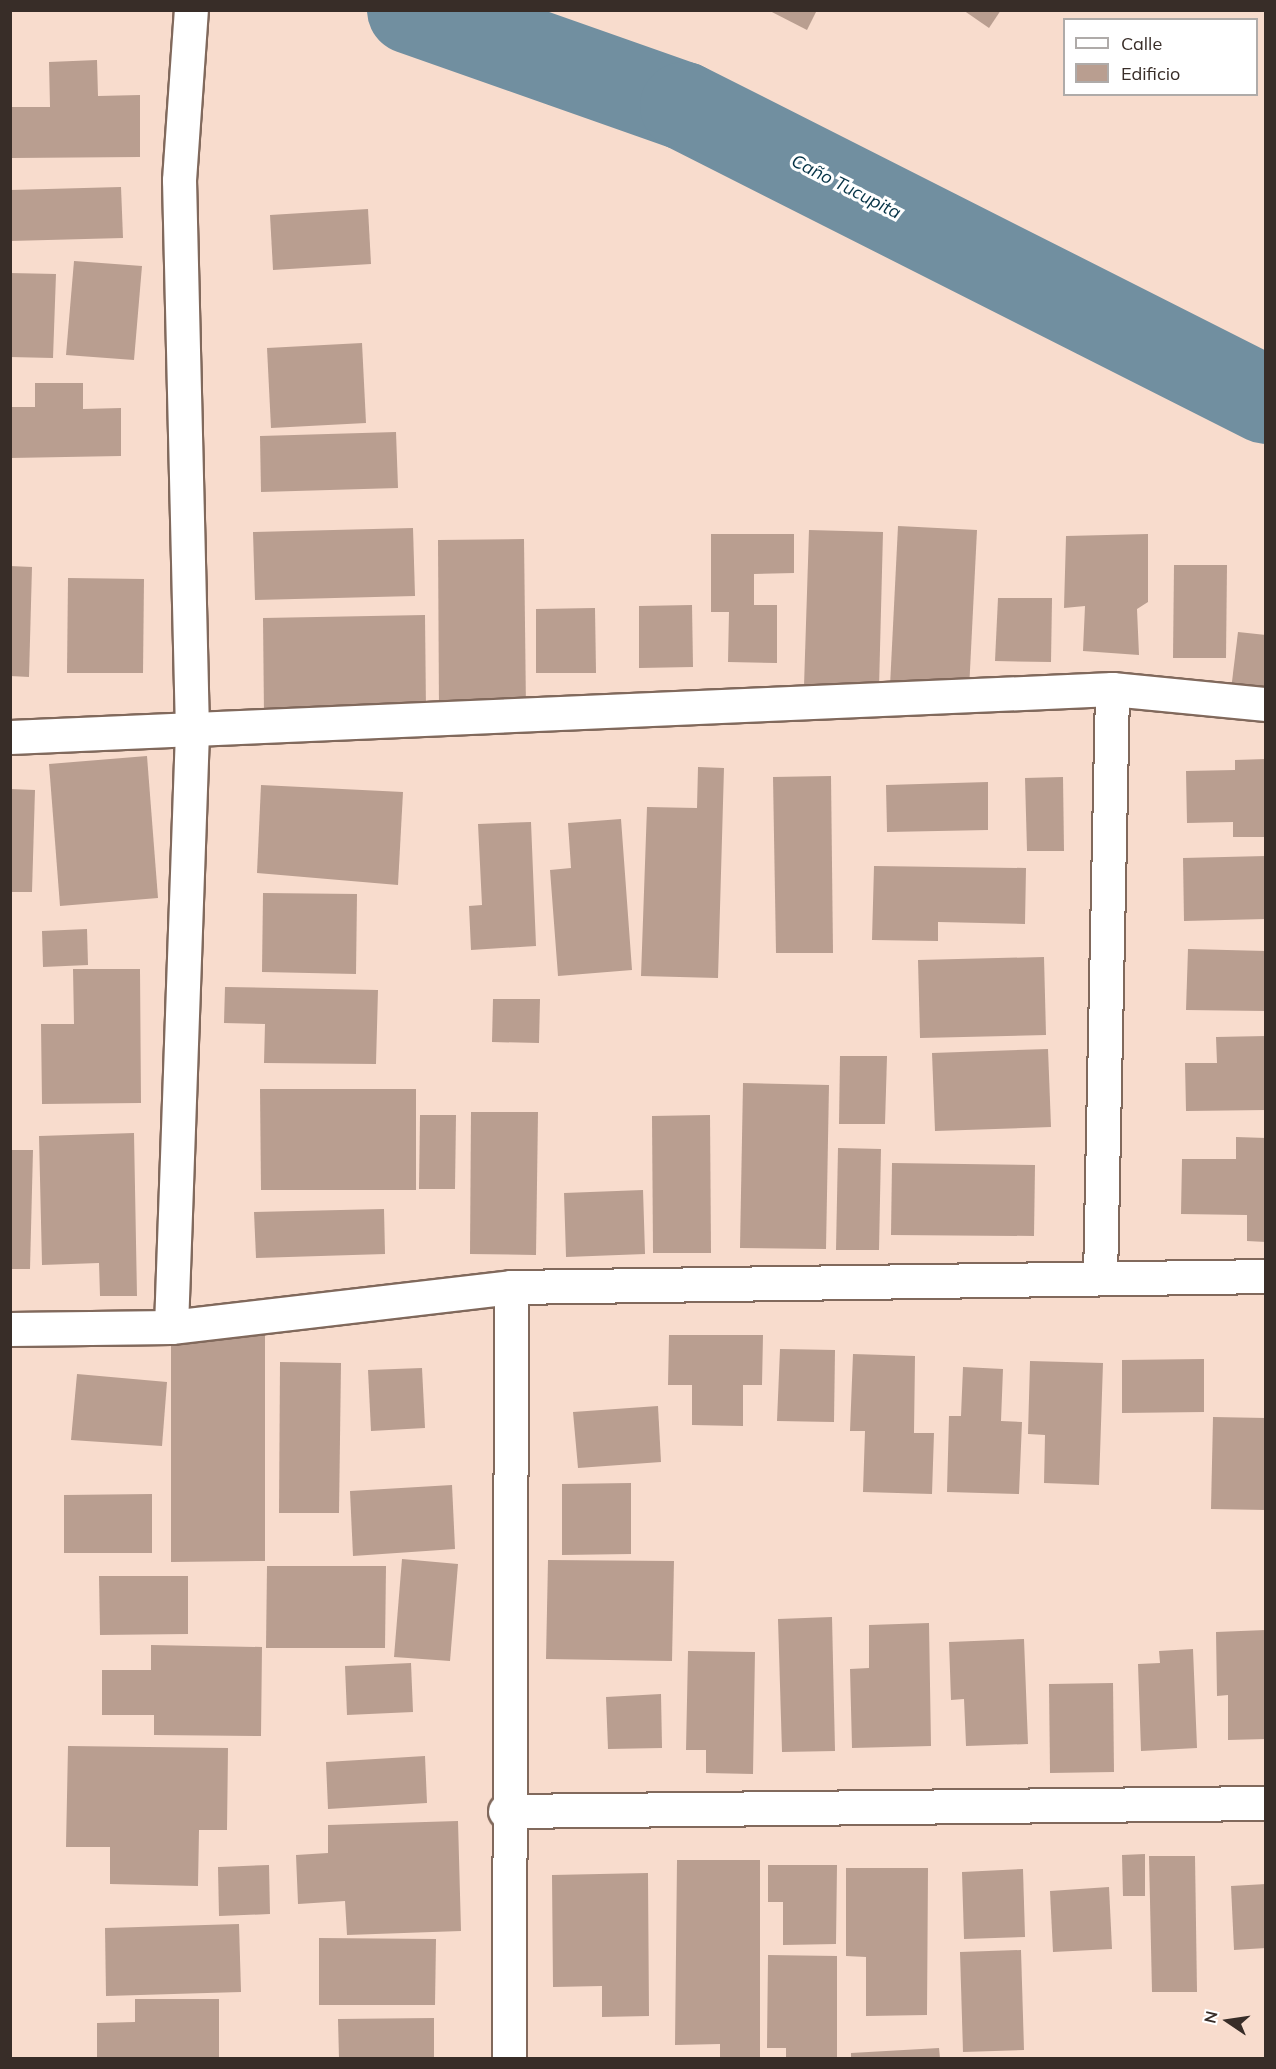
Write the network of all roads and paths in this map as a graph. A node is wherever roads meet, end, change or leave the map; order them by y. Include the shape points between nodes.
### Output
1 (191, 10) edge
2 (1112, 689) junction
3 (1266, 704) edge
4 (192, 731) junction
5 (10, 737) edge
6 (1266, 1276) edge
7 (1100, 1278) junction
8 (511, 1287) junction
9 (171, 1327) junction
10 (10, 1329) edge
11 (1266, 1803) edge
12 (506, 1811) junction
13 (509, 2058) edge

1 - 4 street via 179,180
2 - 3 street
2 - 4 street
2 - 7 street
4 - 5 street
4 - 9 street
6 - 7 street
7 - 8 street
8 - 9 street
8 - 12 street
9 - 10 street
11 - 12 street
12 - 13 street

